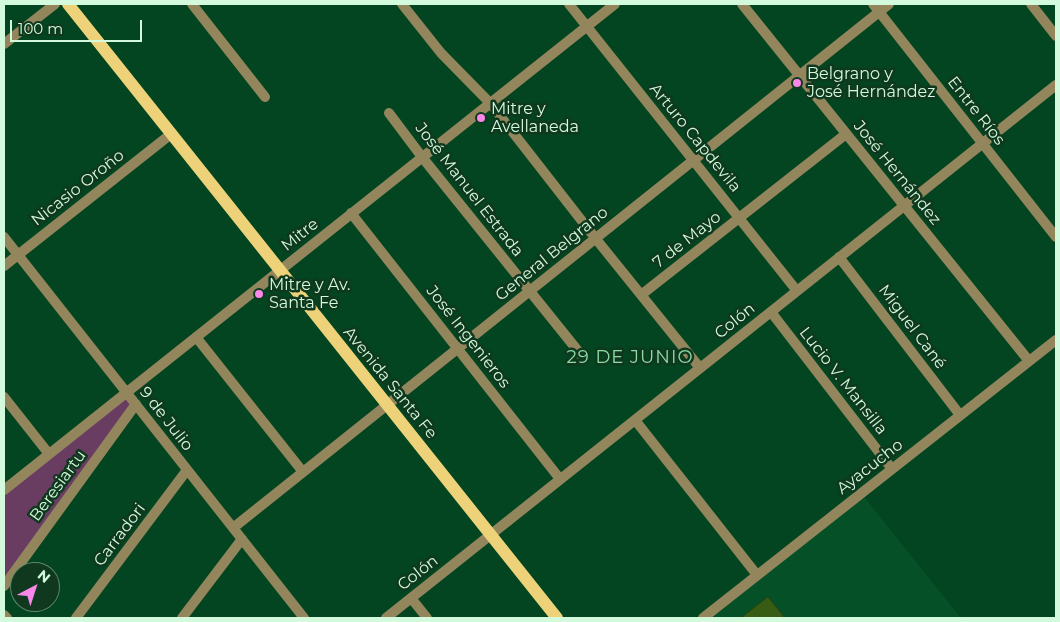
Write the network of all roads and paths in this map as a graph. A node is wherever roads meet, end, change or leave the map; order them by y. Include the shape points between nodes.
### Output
1 (55, 4) edge
2 (68, 4) edge
3 (192, 4) edge
4 (402, 4) edge
5 (569, 4) edge
6 (615, 4) edge
7 (742, 4) edge
8 (889, 4) edge
9 (1031, 4) edge
10 (876, 8) edge
11 (587, 26) junction
12 (1056, 36) edge
13 (4, 44) edge
14 (799, 76) junction
15 (1056, 85) edge
16 (264, 97) dead end
17 (490, 103) junction
18 (389, 113) dead end
19 (171, 134) junction
20 (846, 134) junction
21 (983, 144) junction
22 (422, 157) junction
23 (694, 160) junction
24 (904, 206) junction
25 (351, 213) junction
26 (740, 218) junction
27 (4, 237) edge
28 (1056, 237) edge
29 (596, 238) junction
30 (18, 255) junction
31 (840, 257) junction
32 (4, 266) edge
33 (280, 270) junction
34 (530, 291) junction
35 (797, 291) junction
36 (641, 295) junction
37 (771, 312) junction
38 (196, 337) junction
39 (1056, 340) edge
40 (458, 348) junction
41 (582, 356) dead end
42 (1029, 361) junction
43 (700, 368) junction
44 (126, 392) junction
45 (4, 397) edge
46 (136, 404) junction
47 (387, 405) junction
48 (960, 415) junction
49 (635, 420) junction
50 (49, 454) junction
51 (892, 469) junction
52 (187, 470) junction
53 (304, 472) junction
54 (560, 479) junction
55 (4, 490) edge
56 (233, 528) junction
57 (490, 535) junction
58 (242, 539) junction
59 (757, 575) junction
60 (4, 586) edge
61 (411, 598) junction
62 (296, 608) junction
63 (4, 614) edge
64 (7, 618) edge
65 (76, 618) edge
66 (182, 618) edge
67 (289, 618) edge
68 (304, 618) edge
69 (386, 618) edge
70 (427, 618) edge
71 (557, 618) edge
72 (703, 618) edge

1 - 13 street
2 - 19 main road, Avenida Santa Fe
3 - 16 street
4 - 17 street via 440,53
5 - 11 street, Arturo Capdevila
6 - 11 street, Mitre
7 - 14 street, José Hernández
8 - 10 street, General Belgrano
9 - 12 street
10 - 14 street, General Belgrano
10 - 21 street, Entre Ríos
11 - 17 street, Mitre
11 - 23 street, Arturo Capdevila
14 - 20 street, José Hernández
14 - 23 street, General Belgrano
15 - 21 street, Colón
17 - 22 street, Mitre
17 - 29 street
18 - 22 street, José Manuel Estrada
19 - 30 street, Nicasio Oroño
19 - 33 main road, Avenida Santa Fe
20 - 24 street, José Hernández
20 - 26 street, 7 de Mayo
21 - 24 street, Colón
21 - 28 street, Entre Ríos
22 - 25 street, Mitre
22 - 34 street, José Manuel Estrada
23 - 26 street, Arturo Capdevila
23 - 29 street, General Belgrano
24 - 31 street, Colón
24 - 42 street, José Hernández
25 - 33 street, Mitre
25 - 40 street, José Ingenieros
26 - 35 street, Arturo Capdevila
26 - 36 street, 7 de Mayo
27 - 30 street, 9 de Julio
29 - 34 street, General Belgrano
29 - 36 street
30 - 32 street, Nicasio Oroño
30 - 44 street, 9 de Julio
31 - 35 street, Colón
31 - 48 street, Miguel Cané
33 - 38 street, Mitre
33 - 47 main road, Avenida Santa Fe
34 - 40 street, General Belgrano
34 - 41 street, José Manuel Estrada
35 - 37 street, Colón
36 - 43 street
37 - 43 street, Colón
37 - 51 street, Lucio V. Mansilla
38 - 44 street, Mitre
38 - 53 street
39 - 42 street, Ayacucho
40 - 47 street, General Belgrano
40 - 54 street, José Ingenieros
42 - 48 street, Ayacucho
43 - 49 street, Colón
44 - 46 street, 9 de Julio
44 - 50 street, Mitre
45 - 50 street
46 - 52 street, 9 de Julio
46 - 60 street, Beresiartu
47 - 53 street, General Belgrano
47 - 57 main road, Avenida Santa Fe
48 - 51 street, Ayacucho
49 - 54 street, Colón
49 - 59 street
50 - 55 street, Mitre
51 - 59 street, Ayacucho
52 - 56 street, 9 de Julio
52 - 65 street, Carradori
53 - 56 street, General Belgrano
54 - 57 street, Colón
56 - 58 street, 9 de Julio
57 - 61 street, Colón
57 - 71 main road, Avenida Santa Fe
58 - 62 street, 9 de Julio
58 - 66 street
59 - 72 street, Ayacucho
61 - 69 street, Colón
61 - 70 street
62 - 67 street
62 - 68 street, 9 de Julio
63 - 64 street

